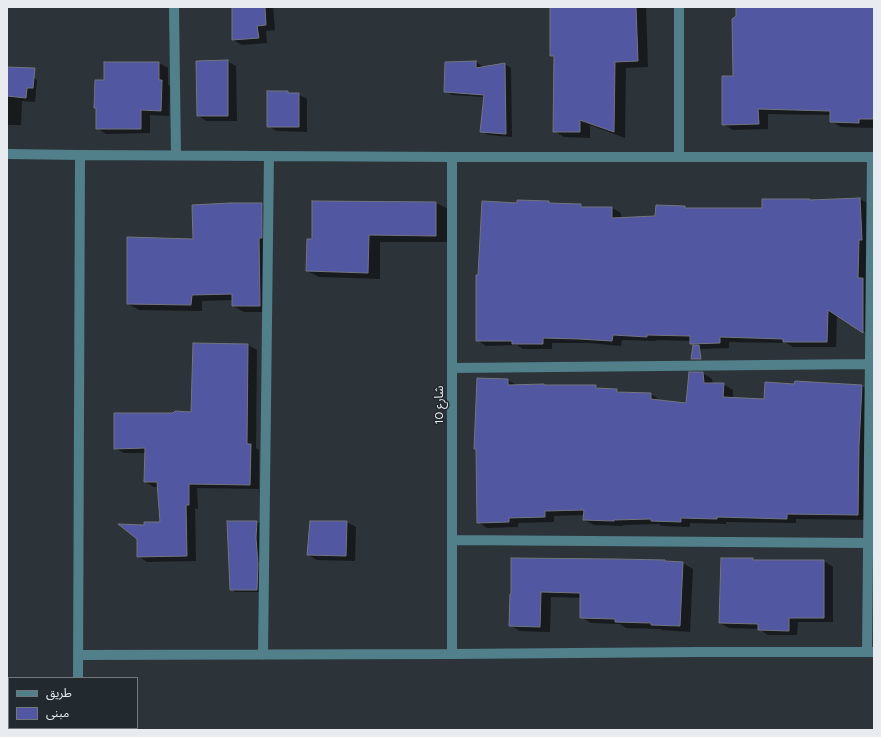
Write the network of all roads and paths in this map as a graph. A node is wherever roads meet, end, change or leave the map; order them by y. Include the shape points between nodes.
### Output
1 (174, 7) edge
2 (679, 7) edge
3 (7, 154) edge
4 (80, 155) junction
5 (176, 155) junction
6 (269, 156) junction
7 (452, 157) junction
8 (679, 157) junction
9 (873, 158) edge
10 (870, 364) junction
11 (452, 368) junction
12 (452, 540) junction
13 (868, 543) junction
14 (870, 652) edge
15 (263, 654) junction
16 (452, 654) junction
17 (78, 655) junction
18 (78, 677) edge

1 - 5 street
2 - 8 street
3 - 4 street
4 - 5 street
4 - 17 street
5 - 6 street
6 - 7 street
6 - 15 street
7 - 8 street
7 - 11 street, شارع 10
8 - 9 street
9 - 10 street
10 - 11 street
10 - 13 street
11 - 12 street, شارع 10
12 - 13 street
12 - 16 street, شارع 10
13 - 14 street
14 - 16 street
15 - 16 street
15 - 17 street
17 - 18 street

